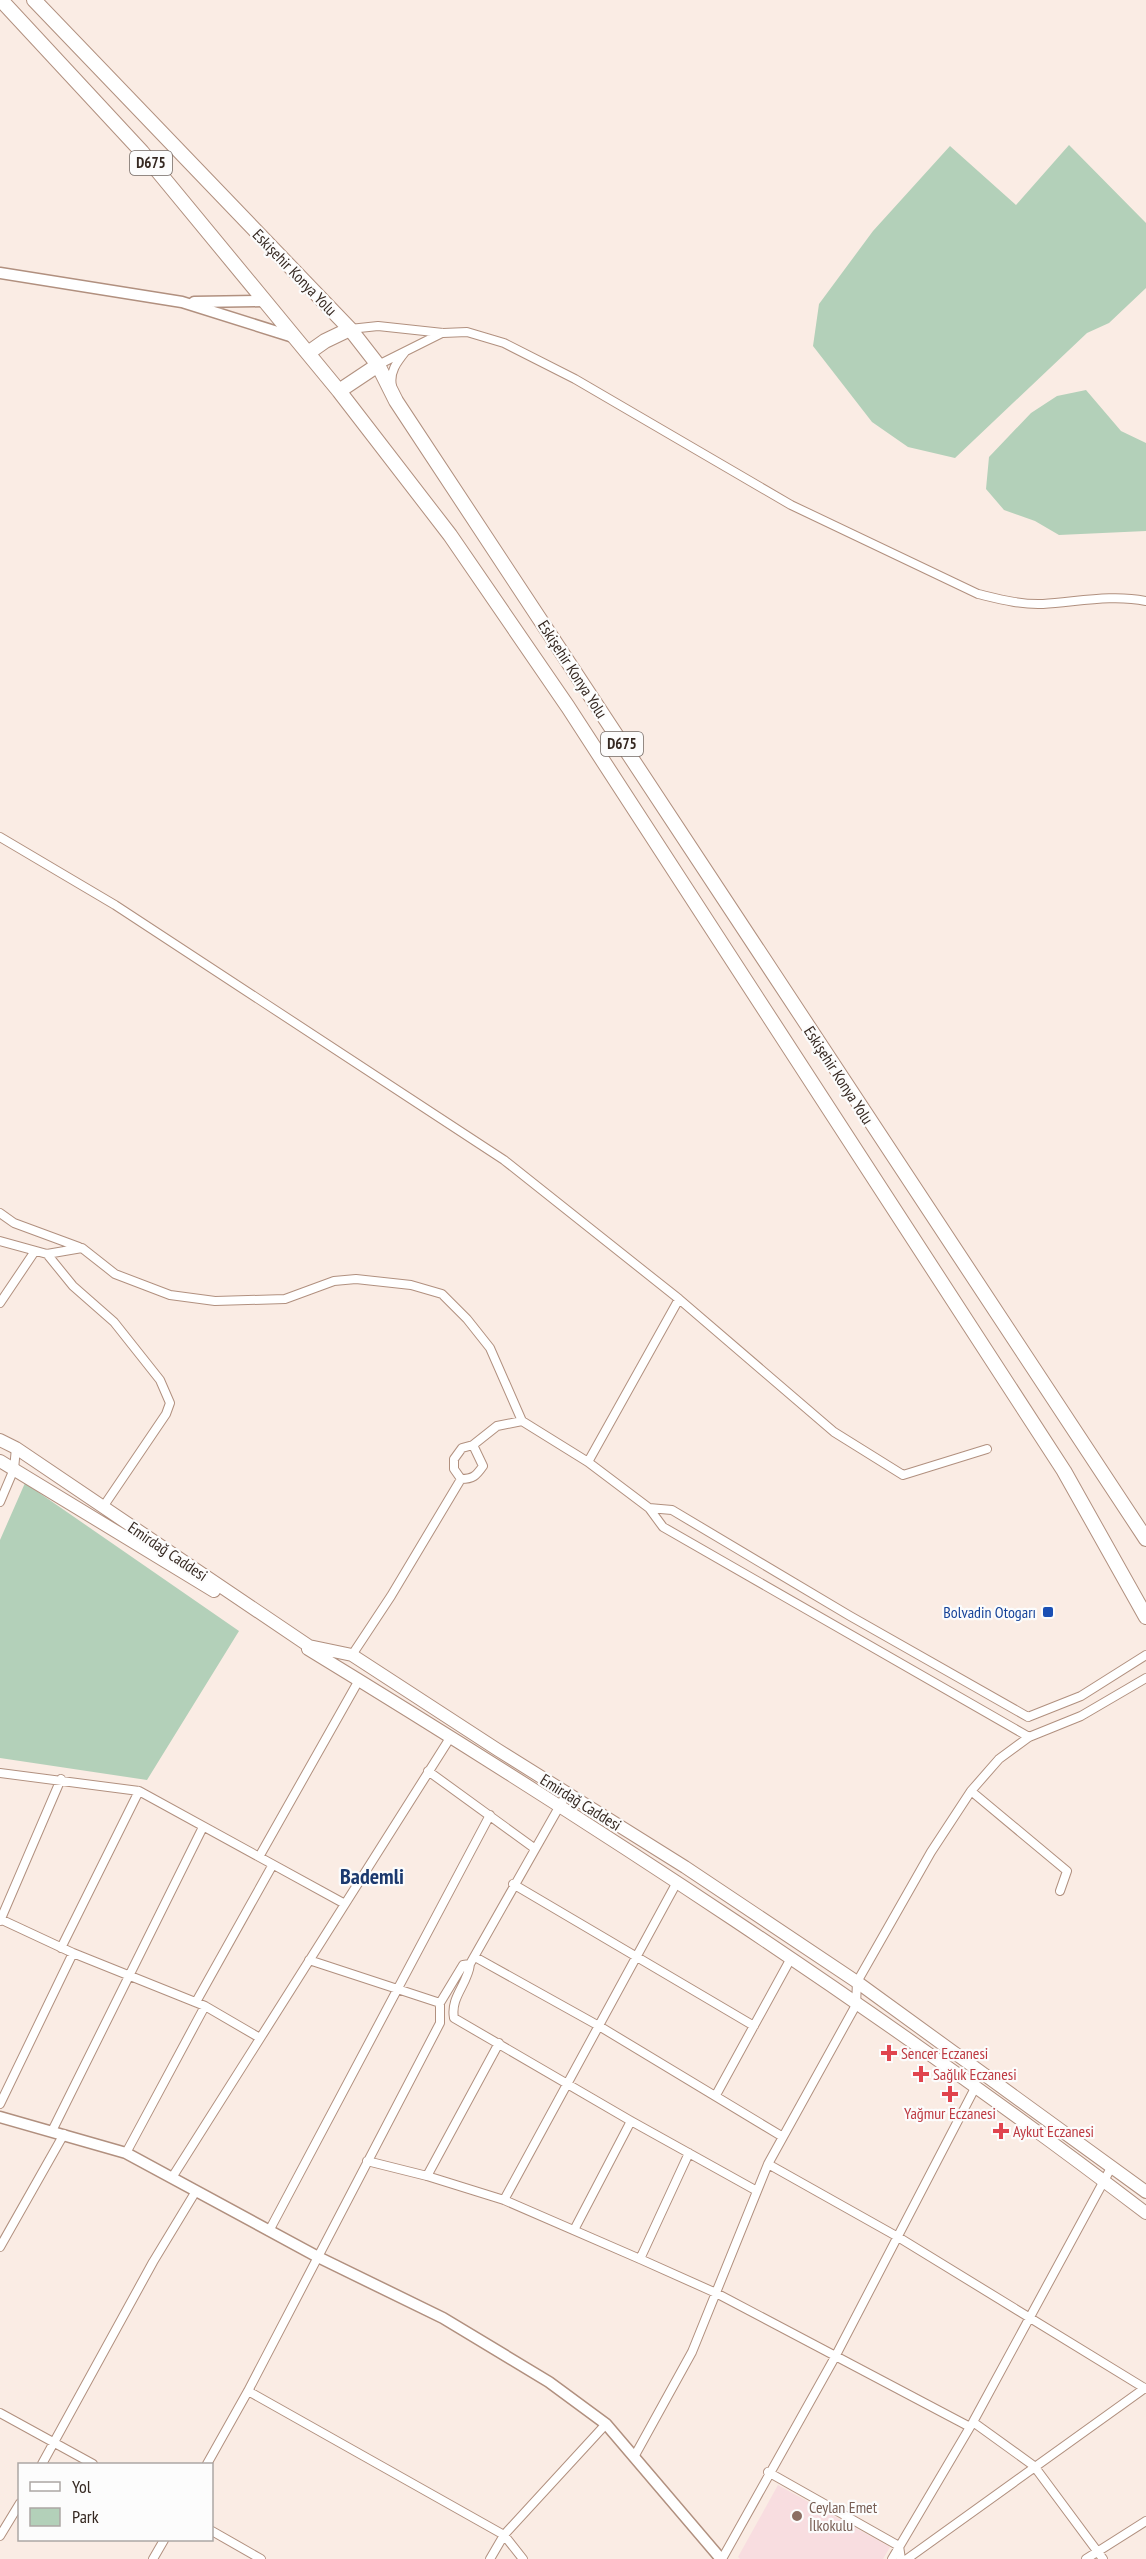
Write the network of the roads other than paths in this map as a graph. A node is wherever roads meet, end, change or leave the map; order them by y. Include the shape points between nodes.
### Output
1 (1, 0) edge
2 (34, 0) edge
3 (0, 273) edge
4 (262, 301) junction
5 (185, 302) junction
6 (350, 329) junction
7 (443, 333) junction
8 (290, 336) junction
9 (408, 348) junction
10 (308, 353) junction
11 (378, 365) junction
12 (339, 391) junction
13 (396, 401) junction
14 (1146, 601) edge
15 (0, 837) edge
16 (0, 1213) edge
17 (0, 1241) edge
18 (82, 1248) junction
19 (35, 1251) junction
20 (47, 1254) junction
21 (679, 1299) junction
22 (0, 1303) edge
23 (522, 1421) junction
24 (0, 1440) edge
25 (473, 1445) junction
26 (16, 1448) junction
27 (987, 1449) dead end
28 (0, 1461) edge
29 (588, 1462) junction
30 (14, 1469) junction
31 (461, 1479) junction
32 (0, 1502) edge
33 (103, 1507) junction
34 (650, 1508) junction
35 (1146, 1539) edge
36 (1146, 1617) edge
37 (352, 1655) junction
38 (1146, 1655) edge
39 (1146, 1678) edge
40 (359, 1680) junction
41 (1028, 1717) junction
42 (1029, 1737) junction
43 (450, 1738) junction
44 (428, 1771) junction
45 (0, 1773) edge
46 (61, 1779) junction
47 (139, 1791) junction
48 (971, 1791) junction
49 (567, 1793) junction
50 (558, 1807) junction
51 (490, 1815) junction
52 (203, 1827) junction
53 (534, 1848) junction
54 (259, 1857) junction
55 (272, 1866) junction
56 (513, 1884) junction
57 (676, 1884) junction
58 (1060, 1892) dead end
59 (345, 1904) junction
60 (0, 1920) edge
61 (61, 1948) junction
62 (73, 1953) junction
63 (637, 1957) junction
64 (309, 1960) junction
65 (790, 1960) junction
66 (472, 1961) junction
67 (129, 1975) junction
68 (856, 1982) junction
69 (396, 1988) junction
70 (196, 2002) junction
71 (440, 2003) junction
72 (856, 2005) junction
73 (205, 2006) junction
74 (599, 2026) junction
75 (754, 2026) junction
76 (260, 2038) junction
77 (499, 2043) junction
78 (567, 2082) junction
79 (975, 2088) junction
80 (716, 2095) junction
81 (0, 2104) edge
82 (0, 2117) edge
83 (631, 2121) junction
84 (52, 2131) junction
85 (64, 2134) junction
86 (783, 2136) junction
87 (126, 2153) junction
88 (689, 2153) junction
89 (367, 2161) junction
90 (768, 2164) junction
91 (1112, 2166) junction
92 (173, 2176) junction
93 (427, 2176) junction
94 (1105, 2182) junction
95 (196, 2191) junction
96 (757, 2192) junction
97 (1146, 2192) edge
98 (504, 2200) junction
99 (1146, 2213) edge
100 (574, 2230) junction
101 (269, 2231) junction
102 (898, 2236) junction
103 (0, 2247) edge
104 (318, 2257) junction
105 (640, 2259) junction
106 (716, 2293) junction
107 (1031, 2316) junction
108 (836, 2357) junction
109 (1145, 2388) edge
110 (248, 2391) junction
111 (0, 2413) edge
112 (606, 2424) junction
113 (972, 2425) junction
114 (54, 2443) junction
115 (634, 2457) junction
116 (43, 2463) edge
117 (91, 2463) edge
118 (208, 2463) edge
119 (1034, 2466) junction
120 (768, 2472) junction
121 (18, 2506) edge
122 (1146, 2521) edge
123 (213, 2531) edge
124 (504, 2535) junction
125 (0, 2536) edge
126 (163, 2541) edge
127 (899, 2546) junction
128 (1100, 2555) edge
129 (153, 2559) edge
130 (261, 2559) edge
131 (490, 2559) edge
132 (523, 2559) edge
133 (722, 2559) edge
134 (892, 2559) edge
135 (901, 2559) edge
136 (907, 2559) edge
137 (1086, 2559) edge

1 - 4 highway, D675 via 142,152
2 - 6 highway, Eskişehir Konya Yolu / D675
3 - 5 street
4 - 5 street
4 - 8 highway, D675
5 - 8 street
6 - 7 street via 378,326
6 - 10 highway
6 - 11 highway, Eskişehir Konya Yolu / D675
7 - 9 street
7 - 14 street via 467,332 504,343 575,379 791,505 978,594 1041,604 1107,598
8 - 10 highway, D675
9 - 11 street
9 - 13 street via 395,364 391,380
10 - 12 highway, D675
11 - 12 highway
11 - 13 highway, Eskişehir Konya Yolu / D675
12 - 36 highway, D675 via 450,535 568,707 1064,1471
13 - 35 highway, Eskişehir Konya Yolu / D675
15 - 21 street via 115,904 504,1160
16 - 18 street via 14,1223
17 - 19 street
18 - 20 street
18 - 23 street via 116,1274 170,1295 215,1302 285,1299 334,1281 356,1279 411,1285 442,1294 490,1348
19 - 20 street
19 - 22 street
20 - 33 street via 73,1286 114,1322 160,1380 170,1403
21 - 27 street via 834,1432 903,1475
21 - 29 street
23 - 25 street via 497,1426
23 - 29 street
24 - 26 main road, Emirdağ Caddesi
25 - 31 street via 462,1448 454,1459 454,1469
25 - 31 street via 483,1466 476,1476
26 - 30 street
26 - 33 main road, Emirdağ Caddesi
28 - 30 main road, Emirdağ Caddesi
29 - 34 street
30 - 32 street
30 - 40 main road, Emirdağ Caddesi
31 - 37 street
33 - 37 main road, Emirdağ Caddesi via 309,1646
34 - 41 street via 672,1510
34 - 42 street via 663,1527
37 - 49 main road, Emirdağ Caddesi
38 - 41 street via 1081,1696
39 - 42 street via 1081,1716
40 - 43 main road, Emirdağ Caddesi
40 - 54 street
41 - 42 street
42 - 48 street via 999,1759
43 - 44 street
43 - 50 main road, Emirdağ Caddesi
44 - 51 street
44 - 59 street
45 - 46 street
46 - 47 street
46 - 60 street
47 - 52 street
47 - 61 street
48 - 58 street via 1067,1871
48 - 68 street
49 - 50 street
49 - 68 main road, Emirdağ Caddesi
50 - 53 street
50 - 57 main road, Emirdağ Caddesi
51 - 53 street
51 - 69 street
52 - 54 street
52 - 67 street
53 - 56 street
54 - 55 street
55 - 59 street
55 - 70 street
56 - 63 street
56 - 66 street
57 - 63 street
57 - 65 main road, Emirdağ Caddesi
59 - 64 street
60 - 61 street
61 - 62 street
62 - 67 street
62 - 81 street
63 - 74 street
63 - 75 street
64 - 69 street
64 - 76 street
65 - 72 main road, Emirdağ Caddesi
65 - 75 street
66 - 71 street via 463,1965
66 - 74 street
66 - 77 street via 452,2006 454,2018
67 - 70 street
67 - 84 street
68 - 72 street
68 - 91 main road, Emirdağ Caddesi
69 - 71 street
69 - 101 street
70 - 73 street
71 - 89 street via 440,2023
72 - 79 main road, Emirdağ Caddesi
72 - 86 street
73 - 76 street
73 - 87 street
74 - 78 street
74 - 80 street
75 - 80 street
76 - 92 street
77 - 78 street
77 - 93 street
78 - 83 street
78 - 98 street
79 - 94 main road, Emirdağ Caddesi
79 - 102 street
80 - 86 street
82 - 84 street
83 - 88 street
83 - 100 street
84 - 85 street
85 - 87 street
85 - 103 street
86 - 90 street
87 - 92 street
88 - 96 street
88 - 105 street
89 - 93 street
89 - 104 street
90 - 96 street
90 - 102 street
91 - 94 street
91 - 97 main road, Emirdağ Caddesi
92 - 95 street
93 - 98 street
94 - 99 main road, Emirdağ Caddesi
94 - 107 street
95 - 101 street
95 - 114 street
96 - 106 street
98 - 100 street
100 - 105 street
101 - 104 street
102 - 107 street
102 - 108 street
104 - 110 street
104 - 112 street via 442,2318 549,2382
105 - 106 street
106 - 108 street
106 - 115 street via 692,2352
107 - 109 street
107 - 113 street
108 - 113 street
108 - 120 street
109 - 119 street
110 - 118 street
110 - 124 street
111 - 114 street
112 - 115 street
112 - 124 street
113 - 119 street
113 - 127 street
114 - 116 street
114 - 117 street
115 - 133 street
119 - 128 street
119 - 136 street
120 - 127 street
120 - 133 street
121 - 125 street
122 - 128 street
123 - 130 street
124 - 131 street
124 - 132 street
126 - 129 street
127 - 134 street
127 - 135 street
128 - 137 street

